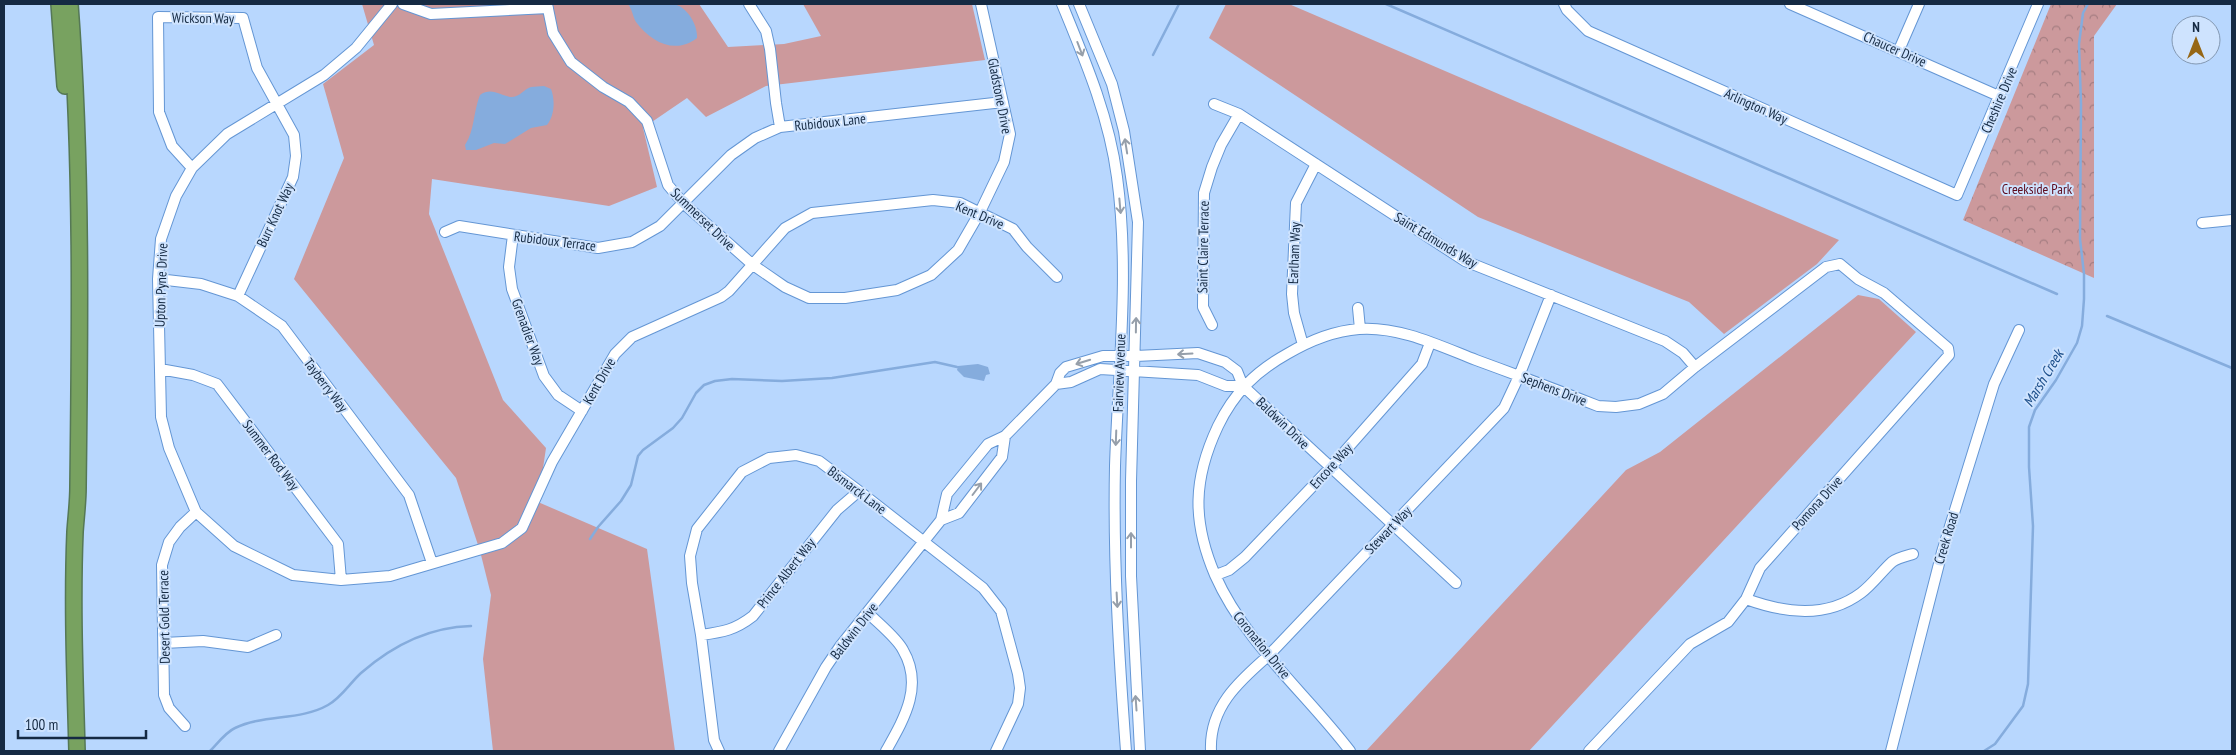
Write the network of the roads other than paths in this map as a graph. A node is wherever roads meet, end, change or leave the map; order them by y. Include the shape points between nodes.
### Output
1 (59, 4) edge
2 (70, 4) edge
3 (76, 4) edge
4 (392, 4) edge
5 (403, 4) edge
6 (749, 4) edge
7 (981, 4) edge
8 (1062, 4) edge
9 (1079, 4) edge
10 (1564, 4) edge
11 (1919, 4) edge
12 (2038, 4) edge
13 (1795, 5) edge
14 (548, 6) edge
15 (1899, 50) junction
16 (74, 61) junction
17 (2001, 96) junction
18 (1003, 102) junction
19 (1214, 104) dead end
20 (278, 105) junction
21 (1239, 114) junction
22 (780, 128) junction
23 (1316, 164) junction
24 (192, 168) junction
25 (1957, 195) joint
26 (683, 203) junction
27 (980, 212) junction
28 (2232, 220) edge
29 (2202, 223) dead end
30 (445, 232) dead end
31 (513, 235) junction
32 (1840, 264) joint
33 (753, 265) junction
34 (1057, 277) dead end
35 (158, 279) junction
36 (1551, 295) junction
37 (238, 296) junction
38 (1358, 308) dead end
39 (1212, 325) dead end
40 (1360, 329) junction
41 (2019, 330) dead end
42 (1430, 343) junction
43 (1303, 345) junction
44 (1119, 356) junction
45 (1136, 356) junction
46 (1695, 367) junction
47 (160, 369) junction
48 (1119, 371) junction
49 (1135, 372) junction
50 (1519, 376) junction
51 (1056, 384) junction
52 (1243, 386) junction
53 (582, 410) junction
54 (1005, 436) junction
55 (1330, 468) junction
56 (859, 491) junction
57 (196, 512) junction
58 (941, 520) junction
59 (1393, 524) junction
60 (75, 533) junction
61 (924, 542) junction
62 (1913, 554) dead end
63 (432, 563) junction
64 (1216, 575) junction
65 (341, 580) junction
66 (1456, 583) dead end
67 (1746, 599) junction
68 (868, 613) junction
69 (701, 634) junction
70 (276, 635) dead end
71 (164, 643) junction
72 (1268, 656) junction
73 (185, 726) dead end
74 (77, 751) edge
75 (719, 751) edge
76 (779, 751) edge
77 (886, 751) edge
78 (996, 751) edge
79 (1126, 751) edge
80 (1140, 751) edge
81 (1211, 751) edge
82 (1350, 751) edge
83 (1589, 751) edge
84 (1891, 751) edge

1 - 60 highway via 68,123 71,488
2 - 16 highway
3 - 16 highway
4 - 20 street, Upton Pyne Drive via 356,48 324,75
5 - 14 street via 431,14
6 - 22 street via 766,31
7 - 18 street, Gladstone Drive
8 -> 44 street, Fairview Avenue via 1095,86 1109,132 1117,177 1122,270
45 -> 9 street, Fairview Avenue via 1138,222 1124,131 1112,84
10 - 25 street, Arlington Way via 1588,31
11 - 15 street
12 - 17 street, Cheshire Drive
13 - 15 street, Chaucer Drive
14 - 26 street, Summerset Drive via 553,33 571,62 629,102 647,122 668,185
15 - 17 street, Chaucer Drive
16 - 60 highway via 79,284
17 - 25 street, Cheshire Drive
18 - 22 street, Rubidoux Lane
18 - 27 street, Gladstone Drive via 1010,134 1004,162
19 - 21 street, Saint Edmunds Way
20 - 24 street, Upton Pyne Drive via 227,134
20 - 24 street, Wickson Way via 257,68 243,18 158,18 159,112 172,146
20 - 37 street, Burr Knot Way via 294,135 293,177
21 - 23 street, Saint Edmunds Way
21 - 39 street, Saint Claire Terrace via 1221,145 1204,193 1202,307
22 - 26 street, Rubidoux Lane via 754,138 731,154
23 - 36 street, Saint Edmunds Way via 1465,261
23 - 43 street, Earlham Way via 1296,203 1292,294
24 - 35 street, Upton Pyne Drive via 176,196 162,239
26 - 31 street, Rubidoux Terrace via 660,226 632,242 606,247
26 - 33 street, Summerset Drive
27 - 33 street, Kent Drive via 960,203 932,200 812,213 786,228
27 - 33 street, Gladstone Drive via 958,250 931,275 898,290 845,298 809,298
27 - 34 street, Kent Drive via 1014,229
28 - 29 street
30 - 31 street, Rubidoux Terrace via 459,226
31 - 53 street, Grenadier Way via 509,267 512,288 544,376 558,395
32 - 46 street, Sephens Drive via 1826,267
32 - 67 street, Pomona Drive via 1858,279 1884,293 1948,348 1949,355 1760,568
33 - 53 street, Kent Drive via 721,297 632,337 615,354
35 - 37 street, Tayberry Way via 201,284
35 - 47 street, Upton Pyne Drive
36 - 46 street, Saint Edmunds Way via 1665,341 1683,353
36 - 50 street, Stewart Way
37 - 63 street, Tayberry Way via 282,326 409,495
38 - 40 street
40 - 42 street, Sephens Drive via 1408,335
40 - 43 street, Sephens Drive via 1328,335
41 - 84 street, Creek Road via 1994,384 1942,552
42 - 50 street, Sephens Drive
42 - 55 street, Encore Way via 1422,364
43 - 52 street, Sephens Drive via 1269,364
44 - 45 street, Baldwin Drive
44 - 48 street, Fairview Avenue
44 -> 51 street, Baldwin Drive via 1103,356 1066,367
45 - 49 street, Fairview Avenue
52 -> 45 street, Baldwin Drive via 1237,371 1225,362 1198,353
46 - 50 street, Sephens Drive via 1663,394 1639,404 1616,407 1598,406
47 - 57 street, Upton Pyne Drive via 161,417 169,448
47 - 65 street, Summer Rod Way via 194,375 217,384 338,544
48 - 49 street
48 - 51 street via 1100,369 1072,382
48 -> 79 street, Fairview Avenue via 1115,468 1116,568
49 - 52 street via 1198,376 1226,386
80 -> 49 street, Fairview Avenue via 1131,576
50 - 59 street, Stewart Way via 1504,408
51 - 54 street, Baldwin Drive
52 - 55 street, Baldwin Drive
52 - 64 street, Coronation Drive via 1223,416 1209,447 1200,480 1197,513 1203,544
53 - 63 street, Kent Drive via 552,462 522,528 502,543
54 - 58 street, Baldwin Drive via 988,444 947,494
58 -> 54 street, Baldwin Drive via 959,513 1002,457
55 - 59 street, Baldwin Drive
55 - 64 street, Encore Way via 1245,557 1229,570
56 - 61 street, Bismarck Lane
56 - 69 street, Prince Albert Way via 837,510 752,616 738,627
56 - 69 street, Bismarck Lane via 819,461 796,456 769,458 742,472 697,529 690,556
57 - 65 street, Kent Drive via 234,546 293,575
57 - 71 street, Desert Gold Terrace via 169,542 162,565
58 - 61 street, Baldwin Drive
59 - 66 street, Baldwin Drive
59 - 72 street, Stewart Way
60 - 74 highway
61 - 68 street, Baldwin Drive
61 - 78 street, Bismarck Lane via 983,588 1001,611 1020,688 1018,704
62 - 67 street via 1893,561 1861,592 1838,606 1805,612 1773,609
63 - 65 street, Kent Drive via 390,576
64 - 72 street, Coronation Drive via 1234,612
67 - 83 street, Pomona Drive via 1728,622 1690,644
68 - 76 street, Baldwin Drive via 826,667
68 - 77 street via 903,649 912,676 906,716
69 - 75 street, Bismarck Lane via 714,740
70 - 71 street via 248,647 203,641
71 - 73 street, Desert Gold Terrace via 164,695 169,708
72 - 81 street, Stewart Way via 1225,698 1214,722
72 - 82 street, Coronation Drive

